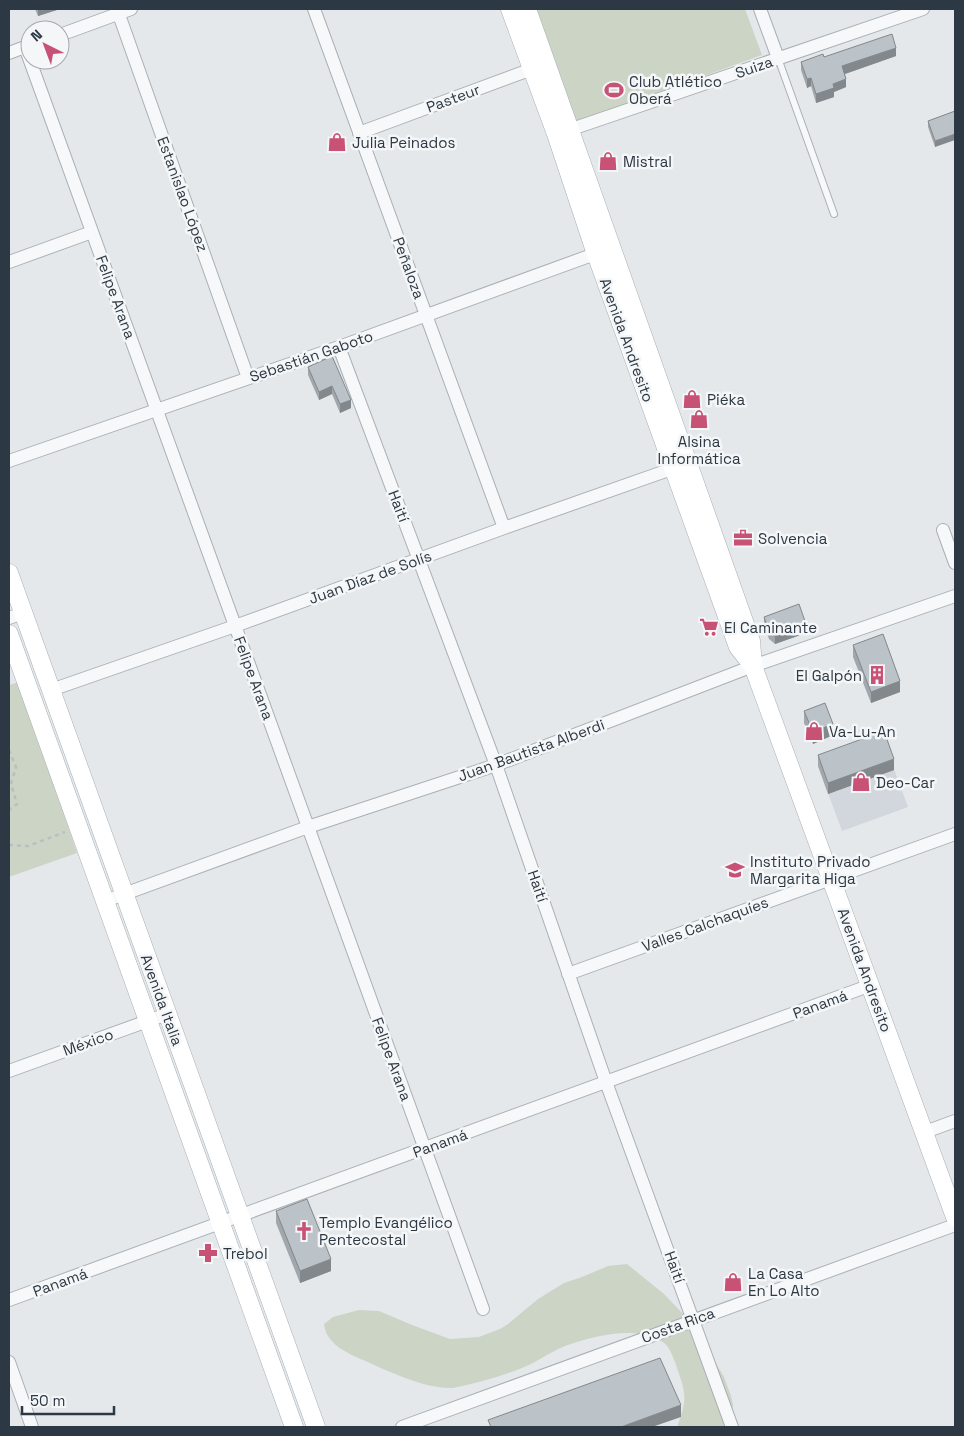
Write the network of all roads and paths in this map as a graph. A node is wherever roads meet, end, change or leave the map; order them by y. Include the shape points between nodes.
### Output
1 (131, 9) edge
2 (314, 9) edge
3 (510, 9) edge
4 (527, 9) edge
5 (760, 9) edge
6 (923, 9) edge
7 (118, 11) edge
8 (70, 30) edge
9 (778, 58) junction
10 (540, 66) junction
11 (36, 70) edge
12 (360, 132) junction
13 (563, 132) junction
14 (834, 214) dead end
15 (92, 232) junction
16 (604, 251) junction
17 (9, 262) edge
18 (426, 315) junction
19 (338, 347) junction
20 (248, 378) junction
21 (157, 410) junction
22 (9, 461) edge
23 (681, 466) junction
24 (504, 528) junction
25 (943, 530) dead end
26 (420, 559) junction
27 (955, 562) edge
28 (9, 573) edge
29 (955, 596) edge
30 (16, 616) edge
31 (235, 626) junction
32 (9, 634) edge
33 (753, 666) junction
34 (51, 690) junction
35 (9, 750) edge
36 (496, 765) junction
37 (9, 810) edge
38 (78, 827) junction
39 (308, 827) junction
40 (955, 834) edge
41 (9, 845) edge
42 (831, 879) junction
43 (124, 894) junction
44 (105, 900) junction
45 (568, 974) junction
46 (871, 985) junction
47 (167, 1014) junction
48 (148, 1020) junction
49 (9, 1071) edge
50 (606, 1082) junction
51 (955, 1121) edge
52 (925, 1132) junction
53 (425, 1148) junction
54 (240, 1216) junction
55 (955, 1217) edge
56 (221, 1223) junction
57 (955, 1225) edge
58 (9, 1300) edge
59 (483, 1309) dead end
60 (694, 1319) junction
61 (9, 1362) edge
62 (314, 1423) edge
63 (291, 1426) edge
64 (32, 1427) edge
65 (402, 1427) edge
66 (732, 1427) edge

1 - 7 street
2 - 12 street, Peñaloza
3 - 10 main road, Avenida Andresito
4 - 10 main road, Avenida Andresito
5 - 9 street
6 - 9 street, Suiza
7 - 8 street
7 - 20 street, Estanislao López
9 - 13 street, Suiza
9 - 14 lane
10 - 12 street, Pasteur
10 - 13 main road, Avenida Andresito
11 - 15 street, Felipe Arana
12 - 18 street, Peñaloza
13 - 16 main road, Avenida Andresito
15 - 17 street
15 - 21 street, Felipe Arana
16 - 18 street, Sebastián Gaboto
16 - 23 main road, Avenida Andresito
18 - 19 street, Sebastián Gaboto
18 - 24 street, Peñaloza
19 - 20 street, Sebastián Gaboto
19 - 26 street, Haití
20 - 21 street, Sebastián Gaboto
21 - 22 street, Sebastián Gaboto
21 - 31 street, Felipe Arana
23 - 24 street, Juan Díaz de Solís
23 - 33 main road, Avenida Andresito via 738,647
24 - 26 street, Juan Díaz de Solís
25 - 27 street
26 - 31 street, Juan Díaz de Solís
26 - 36 street, Haití
28 - 30 main road, Avenida Italia
29 - 33 street, Juan Bautista Alberdi
30 - 34 main road, Avenida Italia
31 - 34 street, Juan Díaz de Solís
31 - 39 street, Felipe Arana
32 - 38 main road, Avenida Italia
33 - 36 street, Juan Bautista Alberdi
33 - 42 main road, Avenida Andresito
34 - 43 main road, Avenida Italia
35 - 37 path via 16,767 11,784 18,804
36 - 39 street, Juan Bautista Alberdi
36 - 45 street, Haití
38 - 41 path via 28,846
38 - 44 main road, Avenida Italia
39 - 43 street, Juan Bautista Alberdi
39 - 53 street, Felipe Arana
40 - 42 street, Valles Calchaquíes
42 - 45 street, Valles Calchaquíes
42 - 46 main road, Avenida Andresito
43 - 44 street, Juan Bautista Alberdi
43 - 47 main road, Avenida Italia
44 - 48 main road, Avenida Italia
45 - 50 street, Haití
46 - 50 street, Panamá
46 - 52 main road, Avenida Andresito
47 - 48 street, México
47 - 54 main road, Avenida Italia
48 - 49 street, México
48 - 56 main road, Avenida Italia
50 - 53 street, Panamá
50 - 60 street, Haití
51 - 52 street
52 - 55 main road, Avenida Andresito
53 - 54 street, Panamá
53 - 59 street, Felipe Arana
54 - 56 street, Panamá
54 - 62 main road, Avenida Italia
56 - 58 street, Panamá
56 - 63 main road, Avenida Italia
57 - 60 street, Costa Rica
60 - 65 street, Costa Rica
60 - 66 street, Haití
61 - 64 street
62 - 63 street

